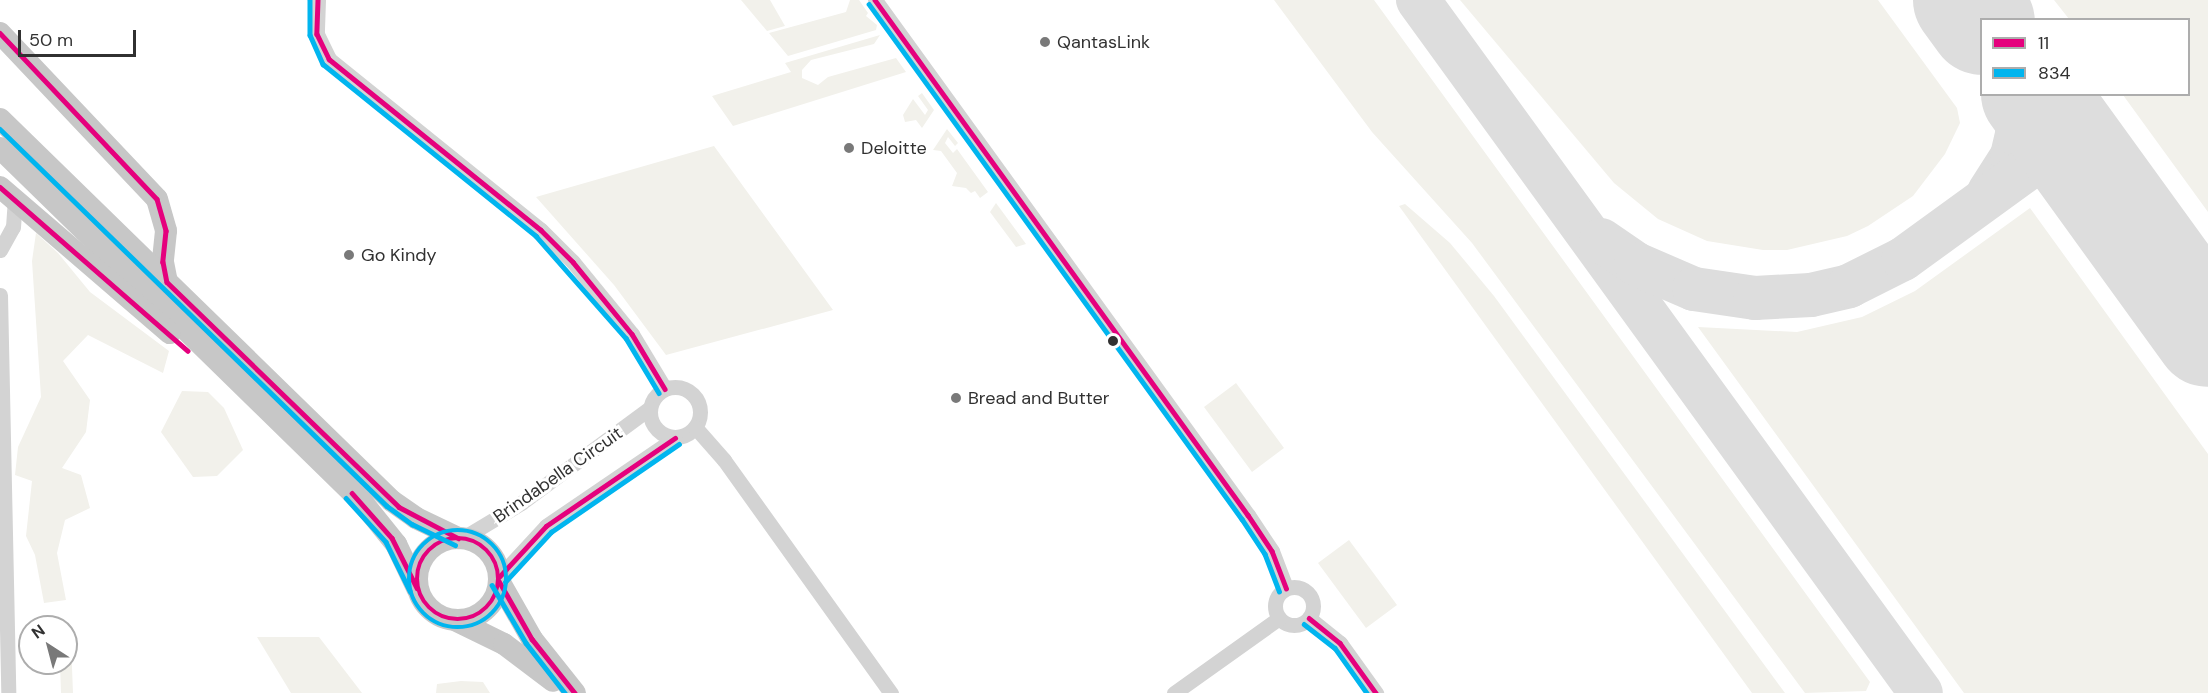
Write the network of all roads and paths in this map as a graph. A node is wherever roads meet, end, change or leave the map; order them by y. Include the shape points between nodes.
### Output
1 (318, 0) edge
2 (875, 0) edge
3 (0, 33) edge
4 (0, 119) edge
5 (0, 148) edge
6 (8, 194) edge
7 (0, 250) edge
8 (166, 282) junction
9 (0, 295) edge
10 (665, 389) junction
11 (650, 408) junction
12 (695, 427) junction
13 (675, 438) junction
14 (316, 458) junction
15 (460, 538) junction
16 (499, 579) junction
17 (417, 588) junction
18 (1286, 588) junction
19 (1279, 618) junction
20 (1309, 618) junction
21 (457, 621) junction
22 (8, 693) edge
23 (569, 693) edge
24 (575, 693) edge
25 (891, 693) edge
26 (1174, 693) edge
27 (1376, 693) edge

1 - 10 street via 318,39 329,59 541,230 573,262 635,339
2 - 18 street via 1248,515 1272,551
3 - 8 main road via 157,199 166,231 162,262
4 - 8 main road
5 - 14 main road
6 - 7 street via 13,227
6 - 14 main road via 171,334 263,422
8 - 15 main road via 399,507
9 - 22 street
10 - 11 street
10 - 12 street via 684,389 695,397 700,415
11 - 13 street via 654,427
11 - 15 street, Brindabella Circuit via 521,504
12 - 13 street
12 - 25 street via 724,460
13 - 16 street, Brindabella Circuit via 546,526
14 - 17 main road via 384,527
15 - 16 main road via 488,551
15 - 17 main road via 435,545 423,557
16 - 21 main road via 486,610
16 - 24 main road via 532,639
17 - 21 main road via 436,614
18 - 19 street via 1276,599
18 - 20 street via 1301,588 1311,597
19 - 20 street via 1295,625
19 - 26 street
20 - 27 street via 1340,643
21 - 23 main road via 513,649

